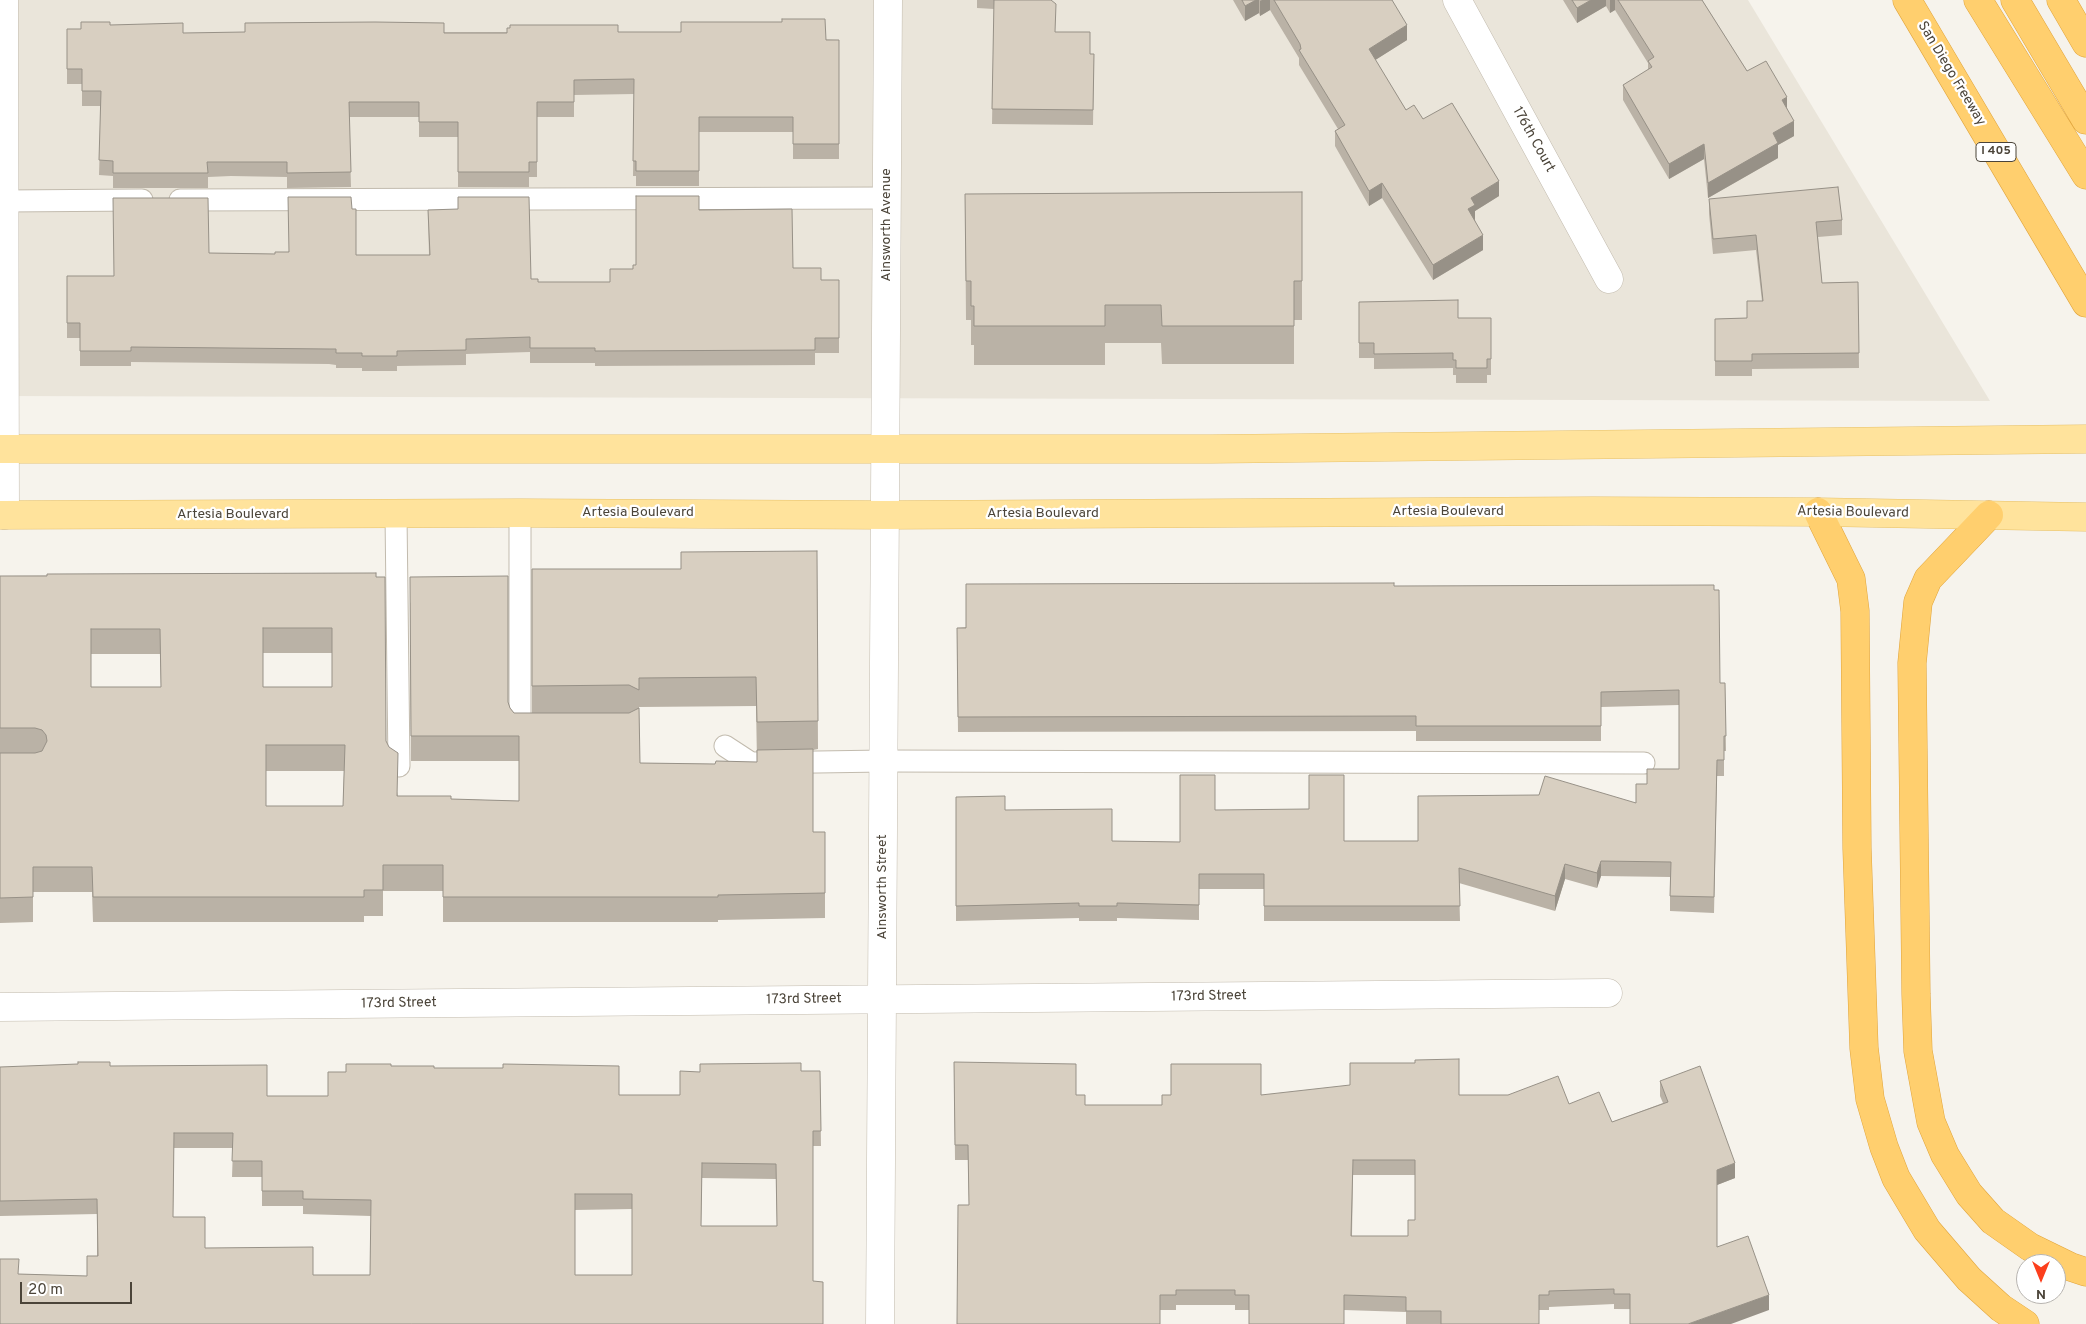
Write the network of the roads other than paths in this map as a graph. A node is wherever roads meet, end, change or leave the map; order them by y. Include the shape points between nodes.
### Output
1 (4, 0) edge
2 (888, 0) edge
3 (1457, 0) edge
4 (1907, 0) edge
5 (1978, 0) edge
6 (2015, 0) edge
7 (2061, 0) edge
8 (2086, 43) edge
9 (2086, 120) edge
10 (2086, 175) edge
11 (887, 198) junction
12 (4, 201) junction
13 (1609, 279) dead end
14 (2086, 304) edge
15 (2086, 439) edge
16 (2, 449) edge
17 (885, 449) junction
18 (1818, 512) junction
19 (520, 513) junction
20 (396, 514) junction
21 (2, 515) edge
22 (885, 515) junction
23 (1989, 515) junction
24 (2086, 517) edge
25 (550, 727) edge
26 (725, 746) dead end
27 (884, 761) junction
28 (1644, 763) dead end
29 (399, 766) edge
30 (1608, 993) dead end
31 (882, 1000) junction
32 (0, 1007) edge
33 (2086, 1272) edge
34 (880, 1324) edge
35 (2025, 1324) edge

1 - 12 street
2 - 11 street, Ainsworth Avenue
3 - 13 street, 176th Court
4 - 14 highway, San Diego Freeway / I 405
5 - 10 highway
6 - 9 highway
7 - 8 highway
11 - 12 lane
11 - 17 street, Ainsworth Avenue
12 - 16 street
15 - 17 main road via 1210,449
16 - 17 main road
16 - 21 street
17 - 22 street, Ainsworth Street
18 - 22 main road, Artesia Boulevard
18 - 23 main road, Artesia Boulevard
18 - 35 highway via 1852,579 1855,610 1858,858 1864,1048 1870,1099 1896,1178 1927,1230 1969,1279 2000,1308
19 - 20 main road, Artesia Boulevard
19 - 22 main road, Artesia Boulevard
19 - 25 lane via 520,727
20 - 21 main road, Artesia Boulevard
20 - 29 lane
22 - 27 street, Ainsworth Street
23 - 24 main road, Artesia Boulevard
23 - 33 highway via 1928,579 1918,602 1912,664 1918,1051 1932,1122 1945,1155 1969,1194 1993,1221 2030,1247
26 - 27 lane via 751,763
27 - 28 lane
27 - 31 street, Ainsworth Street
30 - 31 street, 173rd Street
31 - 32 street, 173rd Street
31 - 34 street, Ainsworth Street

